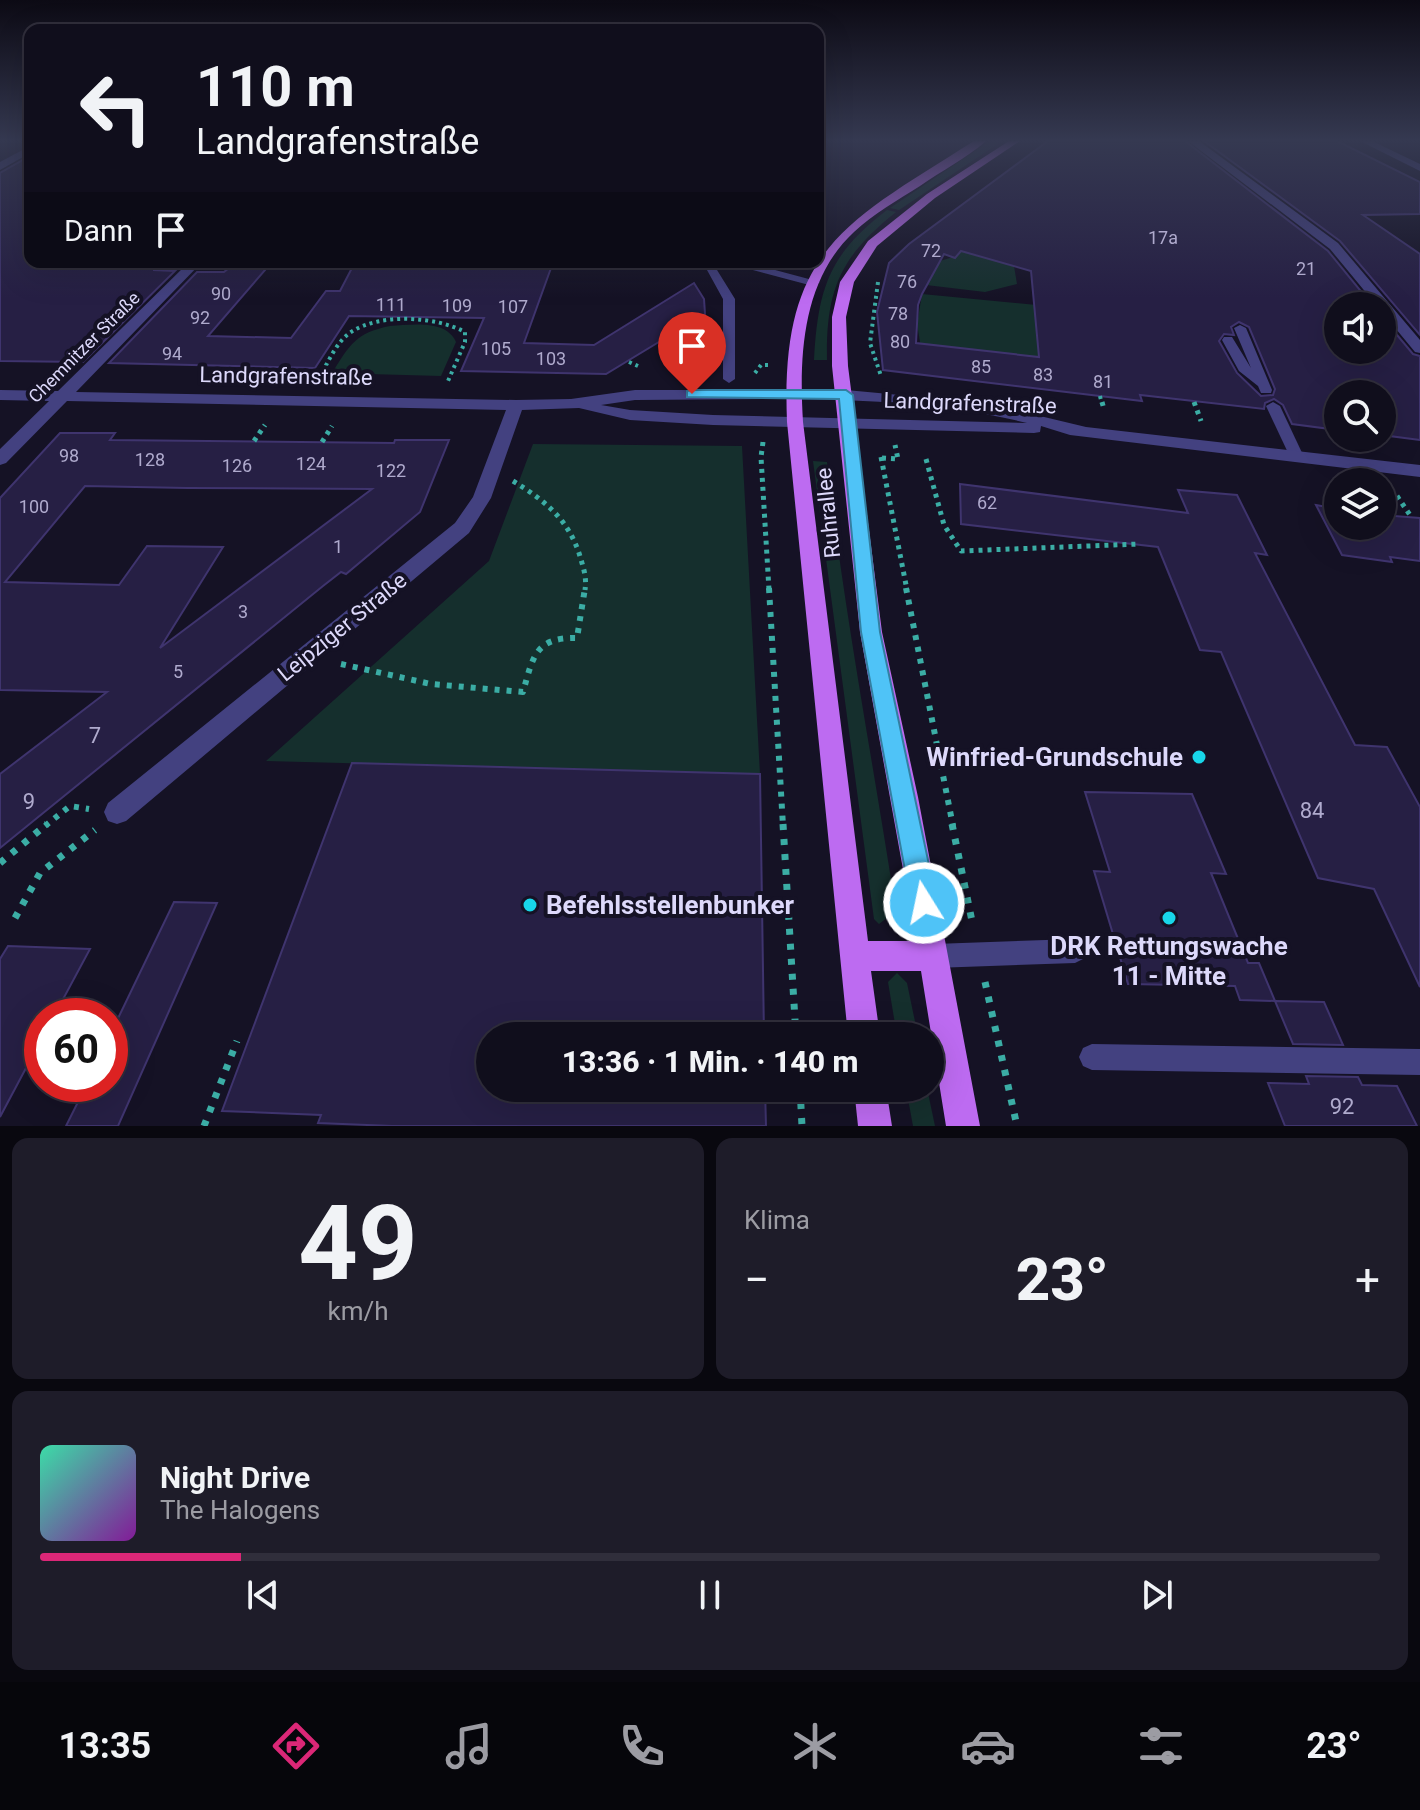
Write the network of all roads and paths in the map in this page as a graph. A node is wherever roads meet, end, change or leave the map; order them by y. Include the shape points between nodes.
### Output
1 (903, 194) edge
2 (938, 194) edge
3 (1264, 194) edge
4 (824, 261) edge
5 (190, 268) edge
6 (712, 268) edge
7 (754, 268) edge
8 (820, 268) edge
9 (874, 276) dead end
10 (880, 276) dead end
11 (813, 282) junction
12 (871, 284) dead end
13 (1240, 328) dead end
14 (865, 331) dead end
15 (671, 336) dead end
16 (678, 338) dead end
17 (1228, 340) dead end
18 (1420, 349) edge
19 (867, 355) dead end
20 (629, 362) dead end
21 (233, 366) dead end
22 (638, 366) dead end
23 (873, 367) dead end
24 (226, 376) dead end
25 (319, 378) dead end
26 (729, 379) dead end
27 (448, 381) dead end
28 (793, 393) junction
29 (0, 395) edge
30 (65, 395) junction
31 (846, 395) junction
32 (1100, 396) dead end
33 (1194, 401) dead end
34 (571, 404) junction
35 (516, 405) junction
36 (1273, 406) dead end
37 (1104, 409) dead end
38 (1201, 421) dead end
39 (795, 422) junction
40 (848, 424) junction
41 (265, 425) dead end
42 (332, 426) dead end
43 (1080, 430) junction
44 (254, 441) dead end
45 (322, 442) dead end
46 (761, 457) dead end
47 (1297, 457) junction
48 (0, 459) edge
49 (898, 459) dead end
50 (926, 459) dead end
51 (493, 468) junction
52 (1420, 471) edge
53 (1397, 496) dead end
54 (1412, 518) dead end
55 (1139, 544) dead end
56 (309, 655) junction
57 (117, 812) junction
58 (0, 863) edge
59 (15, 918) dead end
60 (1075, 951) dead end
61 (979, 955) junction
62 (854, 956) junction
63 (934, 956) junction
64 (795, 1022) edge
65 (862, 1022) edge
66 (237, 1041) dead end
67 (1092, 1057) dead end
68 (1420, 1062) edge
69 (801, 1102) edge
70 (872, 1102) edge
71 (204, 1126) edge
72 (802, 1126) edge
73 (875, 1126) edge
74 (963, 1126) edge
75 (1017, 1126) edge

1 - 4 main road, Ruhrallee via 848,231
2 - 31 main road, Ruhrallee via 872,244 850,276 839,317
3 - 18 street via 1334,246
5 - 30 street, Chemnitzer Straße
6 - 26 lane via 729,299
7 - 11 street
8 - 11 main road, Ruhrallee
9 - 12 path
10 - 23 path via 869,319
11 - 28 main road, Ruhrallee via 801,312
13 - 17 lane via 1265,387 1243,368
14 - 19 path
15 - 16 path
20 - 22 path
21 - 24 path
25 - 27 path via 354,330 391,321 438,322 465,332
28 - 31 street, Landgrafenstraße
28 - 34 street, Landgrafenstraße via 635,395
28 - 39 main road, Ruhrallee
29 - 30 street, Landgrafenstraße
30 - 35 street, Landgrafenstraße
30 - 48 street, Chemnitzer Straße
31 - 40 main road, Ruhrallee
31 - 43 street, Landgrafenstraße via 986,408
32 - 37 path
33 - 38 path
34 - 35 street, Landgrafenstraße
34 - 39 street, Landgrafenstraße via 630,415
35 - 51 street, Leipziger Straße
36 - 47 lane
39 - 40 street, Landgrafenstraße
39 - 62 main road, Ruhrallee
40 - 43 street, Landgrafenstraße
40 - 63 main road, Ruhrallee via 871,632
41 - 44 path
42 - 45 path
43 - 47 street, Landgrafenstraße
46 - 64 path
47 - 52 street, Landgrafenstraße
49 - 61 path via 882,458
50 - 55 path via 944,525 961,551
51 - 56 street, Leipziger Straße via 462,528
51 - 56 path via 548,503 572,533 587,578 577,638 561,636 543,643 535,652 523,692 478,692
53 - 54 path
56 - 57 street, Leipziger Straße
57 - 58 path via 70,806
57 - 59 path via 40,873
60 - 61 lane
61 - 63 lane
61 - 75 path
62 - 63 main road
62 - 65 main road, Ruhrallee
63 - 74 main road, Ruhrallee
66 - 71 path
67 - 68 lane
69 - 72 path
70 - 73 main road

